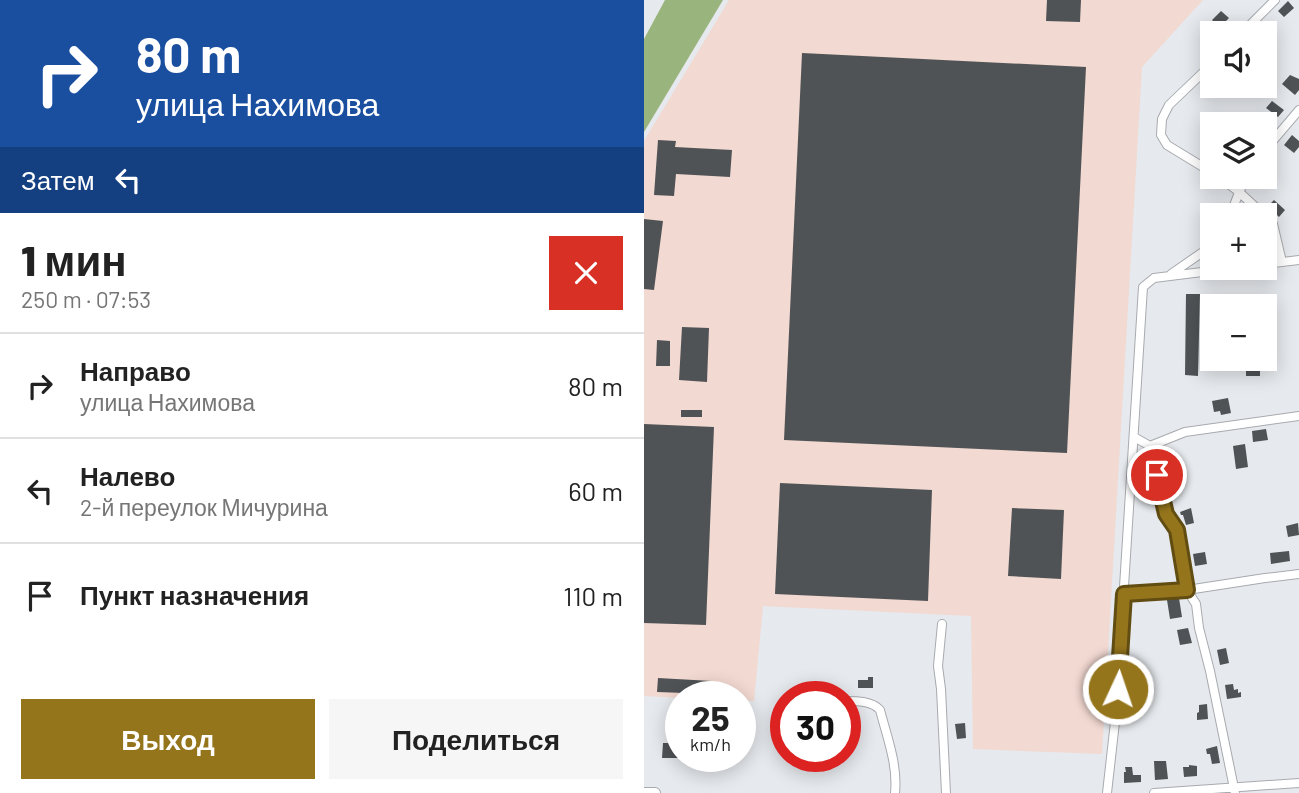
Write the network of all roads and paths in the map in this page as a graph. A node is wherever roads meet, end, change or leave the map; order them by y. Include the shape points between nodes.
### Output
1 (1275, 0) edge
2 (1254, 21) edge
3 (1200, 75) edge
4 (1299, 110) edge
5 (1277, 136) edge
6 (1200, 165) edge
7 (1235, 189) edge
8 (1238, 191) junction
9 (1236, 203) edge
10 (1251, 203) edge
11 (1277, 240) edge
12 (1200, 255) edge
13 (1299, 260) edge
14 (1282, 262) junction
15 (1277, 263) edge
16 (1200, 272) edge
17 (1169, 276) junction
18 (1299, 416) edge
19 (1134, 437) junction
20 (1150, 446) junction
21 (1299, 574) edge
22 (1187, 590) junction
23 (1124, 594) junction
24 (943, 624) dead end
25 (861, 701) edge
26 (1299, 783) edge
27 (1234, 790) edge
28 (644, 793) edge
29 (655, 793) edge
30 (895, 793) edge
31 (946, 793) edge
32 (1107, 793) edge
33 (1154, 793) edge

1 - 2 street
3 - 6 street via 1169,105 1161,135 1167,145
4 - 5 street
7 - 8 street
8 - 9 street
8 - 10 street
11 - 14 street
12 - 17 street
13 - 14 street
14 - 15 street
16 - 17 street
17 - 19 street via 1154,278 1143,287
18 - 20 street via 1185,432
19 - 20 street
19 - 23 street
20 - 22 street via 1166,514 1177,530
21 - 22 street
22 - 23 street
22 - 27 street via 1196,604
23 - 32 street
24 - 31 street via 938,666
25 - 30 street via 880,710 893,761
26 - 27 street
27 - 33 street
28 - 29 main road

